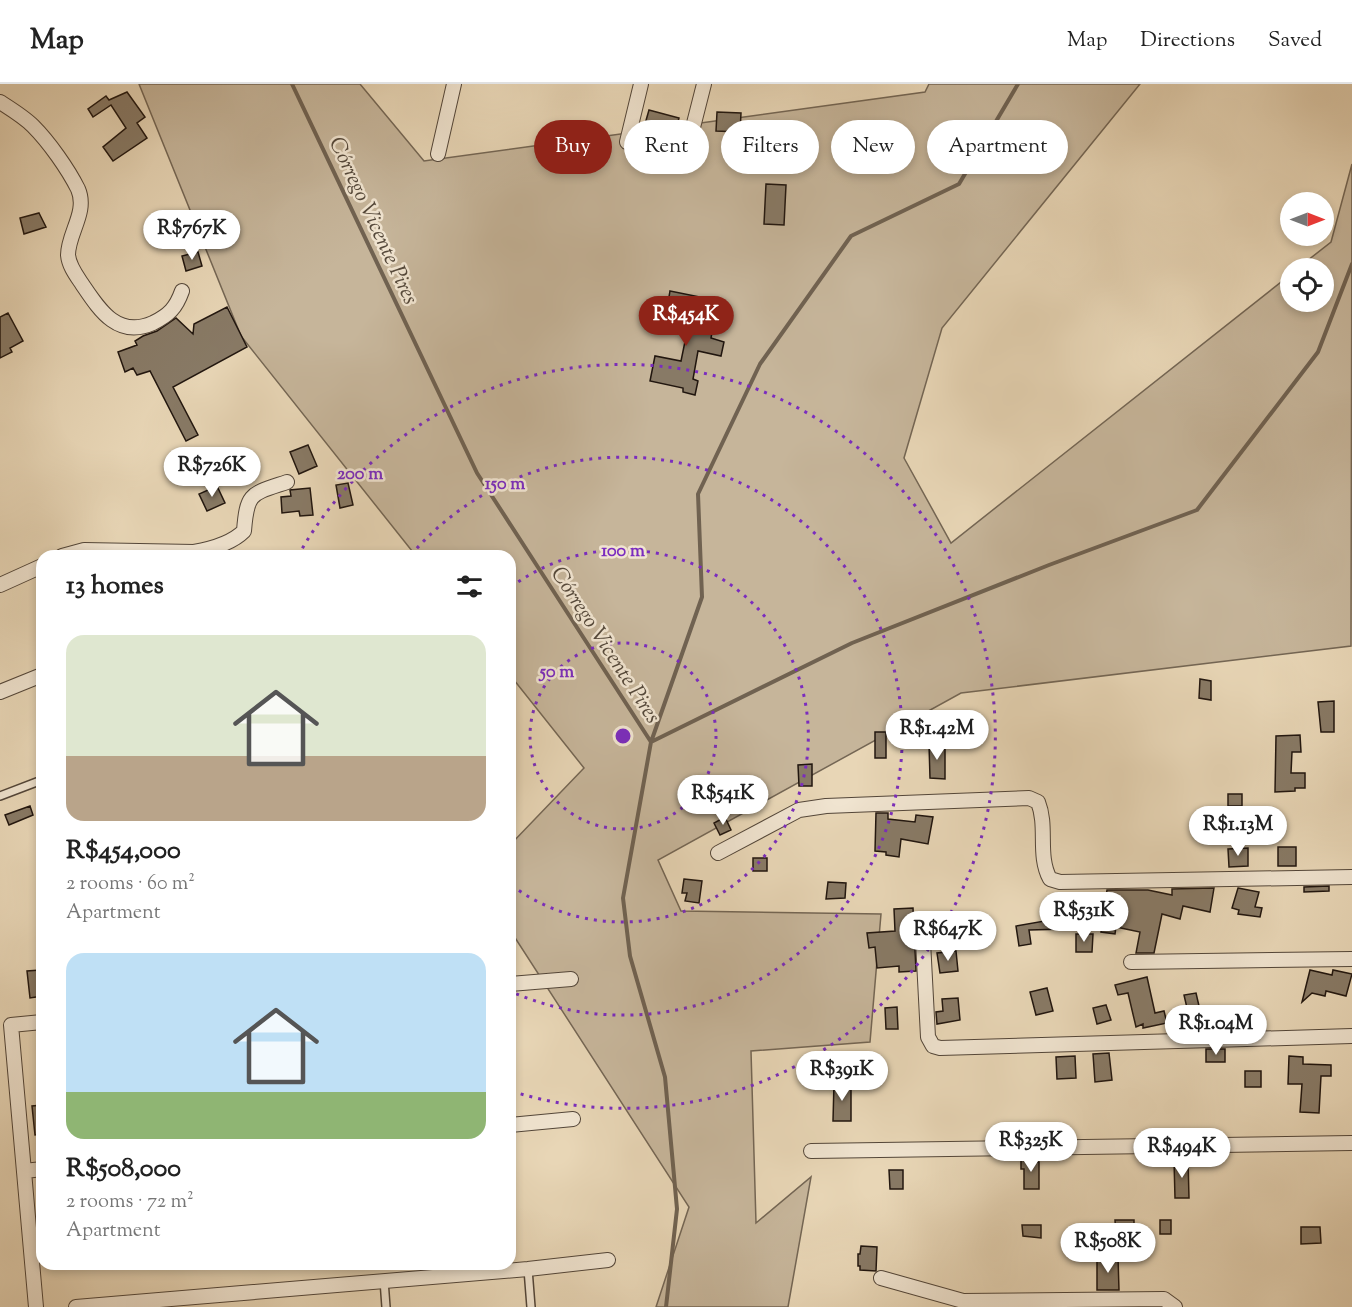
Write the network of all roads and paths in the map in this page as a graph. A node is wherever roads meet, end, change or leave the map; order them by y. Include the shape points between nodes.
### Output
1 (454, 84) edge
2 (641, 84) edge
3 (704, 84) edge
4 (0, 102) edge
5 (632, 120) edge
6 (695, 120) edge
7 (438, 154) dead end
8 (182, 291) dead end
9 (287, 482) dead end
10 (205, 550) edge
11 (36, 569) edge
12 (0, 585) edge
13 (36, 677) edge
14 (0, 692) edge
15 (36, 782) edge
16 (0, 796) edge
17 (718, 853) dead end
18 (1352, 877) edge
19 (922, 922) dead end
20 (1352, 958) edge
21 (1131, 962) dead end
22 (571, 980) dead end
23 (516, 984) edge
24 (36, 1023) edge
25 (1352, 1036) edge
26 (573, 1119) dead end
27 (516, 1124) edge
28 (1352, 1143) edge
29 (811, 1151) dead end
30 (36, 1170) edge
31 (26, 1171) junction
32 (608, 1260) dead end
33 (528, 1269) junction
34 (515, 1270) edge
35 (516, 1270) edge
36 (881, 1278) dead end
37 (384, 1280) junction
38 (36, 1307) edge
39 (76, 1307) edge
40 (386, 1307) edge
41 (531, 1307) edge
42 (1175, 1307) edge

1 - 7 street
2 - 5 street
3 - 6 street
4 - 8 street via 32,125 79,191 81,211 68,256 101,312 111,321 146,326 165,318 177,306
9 - 10 street via 250,498 244,531
11 - 12 street
13 - 14 street
15 - 16 lane
17 - 18 street via 799,810 1029,798 1038,802 1042,812 1044,868 1050,879 1060,882
19 - 25 street via 927,1037 940,1048
20 - 21 street
22 - 23 street
24 - 31 street via 11,1025
26 - 27 street
28 - 29 street
30 - 31 street
31 - 38 street
32 - 33 street
33 - 35 street
33 - 41 lane
34 - 37 street
36 - 42 street via 963,1301 1164,1299
37 - 39 street
37 - 40 lane

